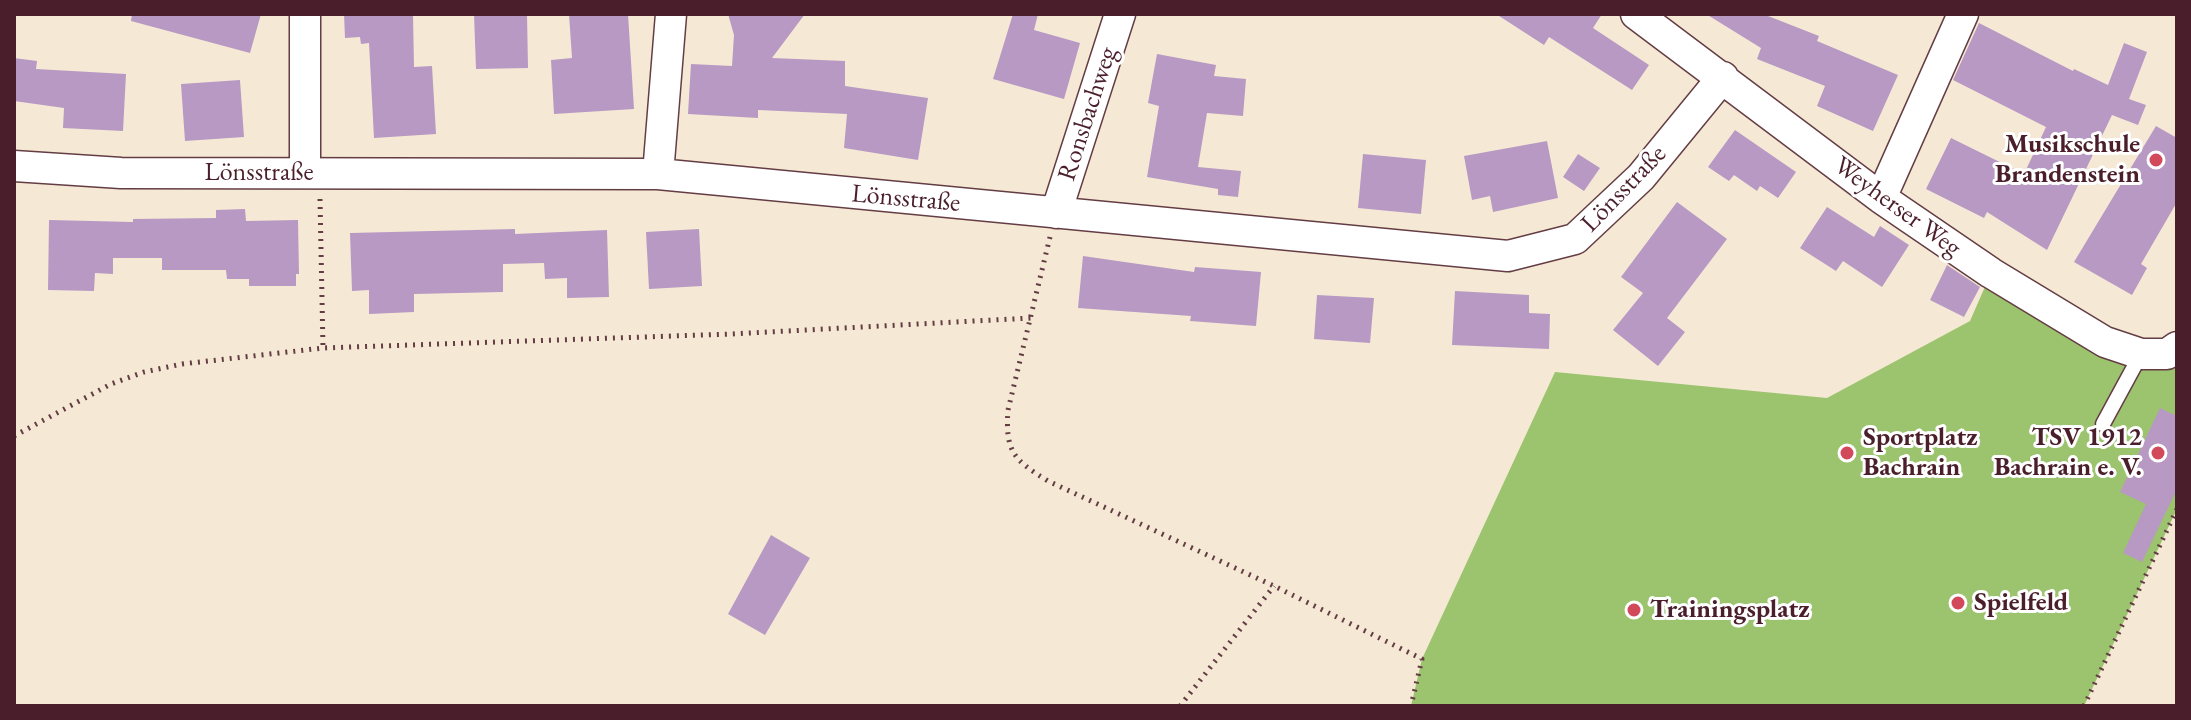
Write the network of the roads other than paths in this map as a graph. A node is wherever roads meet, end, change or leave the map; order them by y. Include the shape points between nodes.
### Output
1 (305, 14) edge
2 (671, 14) edge
3 (1120, 14) edge
4 (1636, 14) edge
5 (1963, 14) edge
6 (1723, 77) junction
7 (14, 166) edge
8 (313, 173) junction
9 (658, 174) junction
10 (1881, 198) junction
11 (1056, 213) junction
12 (2177, 347) edge
13 (2141, 354) junction
14 (2103, 424) dead end

1 - 8 street
2 - 9 street
3 - 11 street, Ronsbachweg
4 - 6 street, Weyherser Weg
5 - 10 street
6 - 10 street, Weyherser Weg
6 - 11 street, Lönsstraße via 1641,177 1575,239 1508,256
7 - 8 street, Lönsstraße via 121,173
8 - 9 street, Lönsstraße
9 - 11 street, Lönsstraße
10 - 13 street, Weyherser Weg via 2105,342
12 - 13 street via 2167,354
13 - 14 lane

